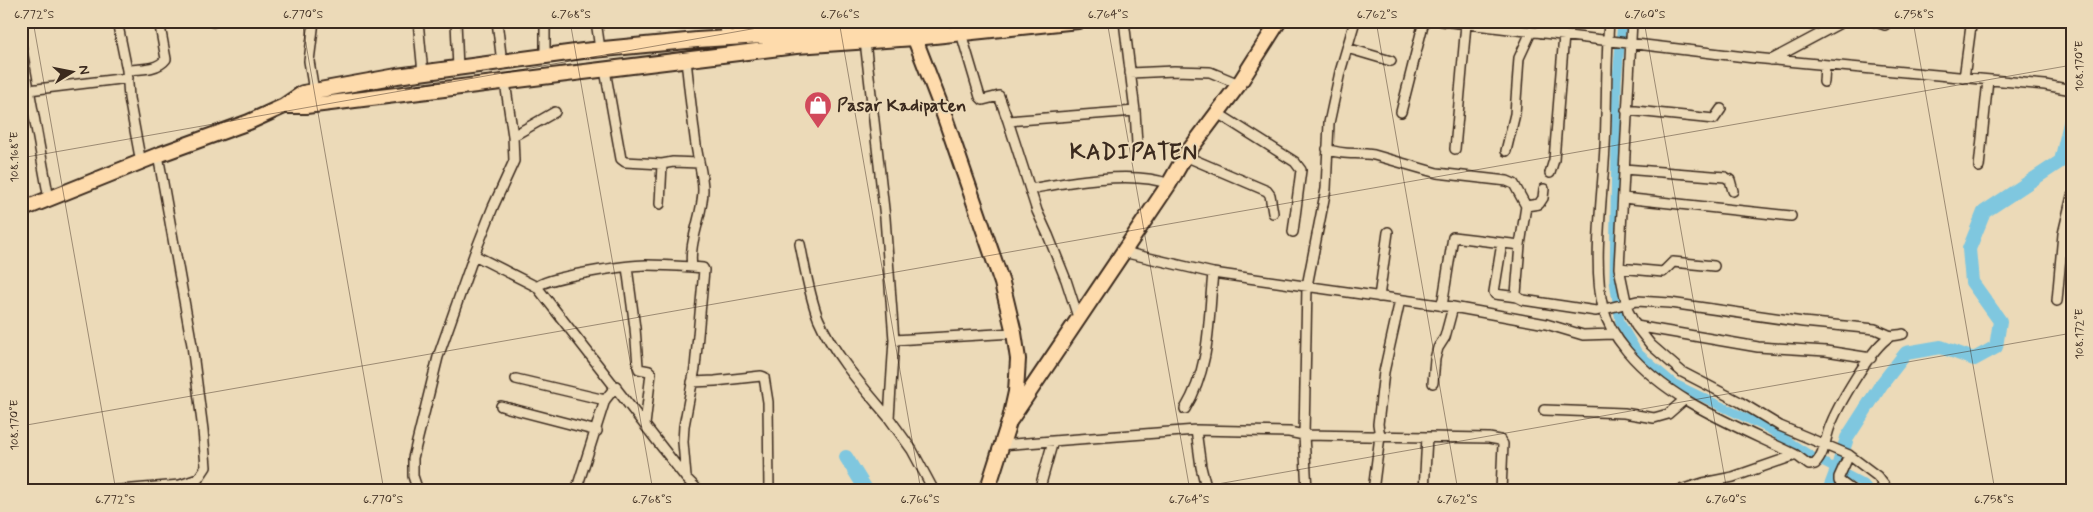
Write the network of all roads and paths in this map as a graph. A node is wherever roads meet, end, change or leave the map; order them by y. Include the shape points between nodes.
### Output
1 (117, 21) edge
2 (159, 21) edge
3 (314, 21) edge
4 (418, 21) edge
5 (456, 21) edge
6 (497, 21) edge
7 (545, 21) edge
8 (596, 21) edge
9 (724, 21) edge
10 (946, 21) edge
11 (1078, 21) edge
12 (1124, 21) edge
13 (1279, 21) edge
14 (1355, 21) edge
15 (1424, 21) edge
16 (1442, 21) edge
17 (1543, 21) edge
18 (1609, 21) edge
19 (1632, 21) edge
20 (1844, 21) edge
21 (1873, 21) edge
22 (1466, 24) junction
23 (1885, 25) dead end
24 (1971, 26) dead end
25 (808, 28) edge
26 (911, 29) edge
27 (1531, 32) junction
28 (961, 33) junction
29 (1541, 33) junction
30 (1564, 35) junction
31 (727, 39) junction
32 (865, 41) junction
33 (1610, 41) junction
34 (1628, 44) junction
35 (21, 45) edge
36 (1347, 48) junction
37 (600, 49) junction
38 (584, 51) junction
39 (545, 56) junction
40 (686, 60) junction
41 (1771, 60) junction
42 (1391, 61) dead end
43 (508, 62) junction
44 (1825, 65) junction
45 (458, 68) junction
46 (605, 70) junction
47 (586, 72) junction
48 (423, 73) junction
49 (1130, 73) junction
50 (127, 74) junction
51 (397, 76) junction
52 (1964, 78) junction
53 (1988, 80) junction
54 (511, 81) junction
55 (1824, 82) dead end
56 (1239, 84) junction
57 (29, 90) junction
58 (2072, 90) edge
59 (314, 91) junction
60 (399, 94) junction
61 (284, 106) junction
62 (1721, 109) dead end
63 (1626, 110) junction
64 (1135, 111) junction
65 (555, 112) dead end
66 (1401, 112) dead end
67 (1219, 114) junction
68 (1008, 120) junction
69 (513, 136) junction
70 (1137, 144) dead end
71 (1327, 149) junction
72 (1455, 149) dead end
73 (1506, 151) dead end
74 (158, 155) junction
75 (1185, 156) junction
76 (142, 163) junction
77 (699, 163) junction
78 (662, 164) junction
79 (1980, 167) dead end
80 (1624, 169) junction
81 (1550, 172) dead end
82 (1169, 184) junction
83 (1030, 189) junction
84 (1544, 190) dead end
85 (1733, 191) dead end
86 (2072, 196) edge
87 (1623, 198) junction
88 (49, 199) junction
89 (660, 204) dead end
90 (1526, 206) junction
91 (21, 210) edge
92 (1273, 212) dead end
93 (1791, 216) dead end
94 (1293, 232) dead end
95 (1388, 232) dead end
96 (1502, 243) junction
97 (800, 244) dead end
98 (1520, 245) junction
99 (1123, 252) junction
100 (478, 257) junction
101 (1714, 266) dead end
102 (628, 267) junction
103 (692, 267) junction
104 (1619, 268) junction
105 (1213, 272) junction
106 (1307, 286) junction
107 (537, 287) junction
108 (1379, 297) junction
109 (1517, 297) junction
110 (1400, 300) junction
111 (2057, 300) dead end
112 (1624, 303) junction
113 (1442, 306) junction
114 (1453, 307) junction
115 (1605, 308) junction
116 (1079, 320) junction
117 (1636, 326) junction
118 (1014, 332) junction
119 (1614, 334) junction
120 (1903, 334) dead end
121 (1891, 336) junction
122 (894, 340) junction
123 (1870, 358) junction
124 (516, 379) dead end
125 (692, 382) junction
126 (1433, 383) dead end
127 (616, 386) junction
128 (605, 400) junction
129 (1684, 400) junction
130 (501, 406) dead end
131 (1185, 409) dead end
132 (1544, 410) dead end
133 (889, 418) junction
134 (1010, 419) junction
135 (646, 425) junction
136 (1196, 430) junction
137 (596, 431) junction
138 (1304, 435) junction
139 (1380, 436) junction
140 (1427, 437) junction
141 (1053, 442) junction
142 (1000, 445) junction
143 (1827, 447) junction
144 (1796, 455) junction
145 (1847, 458) junction
146 (686, 478) junction
147 (1704, 487) edge
148 (109, 491) edge
149 (418, 491) edge
150 (576, 491) edge
151 (699, 491) edge
152 (769, 491) edge
153 (934, 491) edge
154 (987, 491) edge
155 (1039, 491) edge
156 (1207, 491) edge
157 (1307, 491) edge
158 (1373, 491) edge
159 (1424, 491) edge
160 (1501, 491) edge
161 (1677, 491) edge
162 (1853, 491) edge
163 (1889, 491) edge

1 - 50 street
2 - 50 street via 164,61
3 - 59 street via 309,61
4 - 48 street
5 - 45 street
6 - 43 street
7 - 39 street
8 - 37 street
9 - 31 street
10 - 26 main road
11 - 28 main road
12 - 49 street
13 - 56 main road
14 - 36 street
15 - 66 street
16 - 22 street
17 - 29 street
18 - 33 street
19 - 34 street
20 - 41 street
21 - 23 street
22 - 27 street
22 - 72 street
24 - 52 street
25 - 26 main road
25 - 31 main road
26 - 28 main road
26 - 32 main road
26 - 118 main road via 1002,283
27 - 29 street
27 - 73 street via 1519,58 1514,114
28 - 68 street via 980,97 983,100 1000,96
29 - 30 street
30 - 33 street
30 - 81 street via 1554,160
31 - 37 main road
32 - 40 main road
32 - 122 street via 885,218
33 - 34 street
33 - 115 street via 1599,250 1600,284
34 - 41 street
34 - 63 street
35 - 57 street
36 - 42 street
36 - 71 street via 1329,123
37 - 38 main road
38 - 39 main road
38 - 47 main road
39 - 43 main road
40 - 46 main road
40 - 77 street
41 - 44 street
43 - 45 main road
43 - 54 main road
44 - 52 street
44 - 55 street
45 - 48 main road
46 - 47 main road
46 - 78 street via 621,159
47 - 54 main road
48 - 51 main road
49 - 56 street via 1210,72
49 - 64 street
50 - 57 street
50 - 76 street
51 - 59 main road
51 - 60 main road
52 - 53 street
53 - 58 street
53 - 79 street
54 - 60 main road
54 - 69 street
56 - 67 main road
57 - 88 street
59 - 61 main road via 303,93
60 - 61 main road
61 - 74 main road
62 - 63 street via 1714,119
63 - 80 street
64 - 68 street
64 - 70 street
65 - 69 street
67 - 75 main road
67 - 94 street via 1295,162 1301,170
68 - 83 street
69 - 100 street via 514,161 492,207
71 - 90 street via 1346,155 1374,155 1437,173 1506,181 1514,184
71 - 106 street via 1326,188
74 - 76 main road
74 - 148 street via 192,345 206,467 198,479 180,485
75 - 82 main road
75 - 92 street via 1267,191
76 - 88 main road
77 - 78 street
77 - 103 street via 703,188
78 - 89 street
80 - 85 street via 1725,177 1730,180
80 - 87 street
82 - 83 street via 1136,178 1100,179
82 - 99 main road
83 - 116 street
84 - 90 street via 1539,204
86 - 111 street via 2063,234
87 - 93 street
87 - 104 street
88 - 91 main road
90 - 98 street
95 - 108 street
96 - 98 street
96 - 109 street via 1494,292
96 - 113 street via 1453,237
97 - 133 street via 819,319 839,354
98 - 109 street
99 - 105 street
99 - 116 main road
100 - 107 street
100 - 149 street via 438,357 413,458
101 - 104 street via 1673,262 1663,272
102 - 103 street
102 - 107 street via 565,276
102 - 135 street via 638,366 639,370 651,374
103 - 125 street via 704,270
104 - 112 street
105 - 106 street
105 - 131 street via 1205,359 1199,382
106 - 108 street
106 - 138 street
107 - 127 street
108 - 110 street
109 - 115 street via 1565,308 1596,311
110 - 113 street
110 - 139 street via 1384,372 1378,424
112 - 115 street
112 - 117 street
112 - 121 street via 1670,303 1846,325
113 - 114 street
114 - 119 street via 1546,324 1583,335
114 - 126 street via 1435,359
115 - 119 street
116 - 134 main road
117 - 123 street via 1758,348
117 - 143 street via 1651,345 1682,372 1780,426
118 - 122 street
118 - 134 main road via 1018,378
119 - 129 street via 1642,366
120 - 121 street
121 - 123 street
122 - 133 street
123 - 143 street via 1846,393 1830,428
124 - 128 street
125 - 146 street via 683,442
125 - 152 street via 764,377 768,402
127 - 128 street
127 - 135 street
128 - 137 street
129 - 132 street via 1668,414 1654,418 1624,413
129 - 144 street
130 - 137 street
133 - 153 street via 912,450
134 - 142 main road
135 - 146 street
136 - 138 street
136 - 141 street
136 - 156 street
137 - 150 street
138 - 139 street
138 - 157 street
139 - 140 street
139 - 158 street
140 - 159 street
140 - 160 street via 1500,440 1503,446
141 - 142 street
141 - 155 street
142 - 154 main road
143 - 144 street via 1817,463 1809,465
143 - 145 street
144 - 147 street
145 - 162 street via 1839,481
145 - 163 street via 1877,476
146 - 151 street
147 - 161 street

